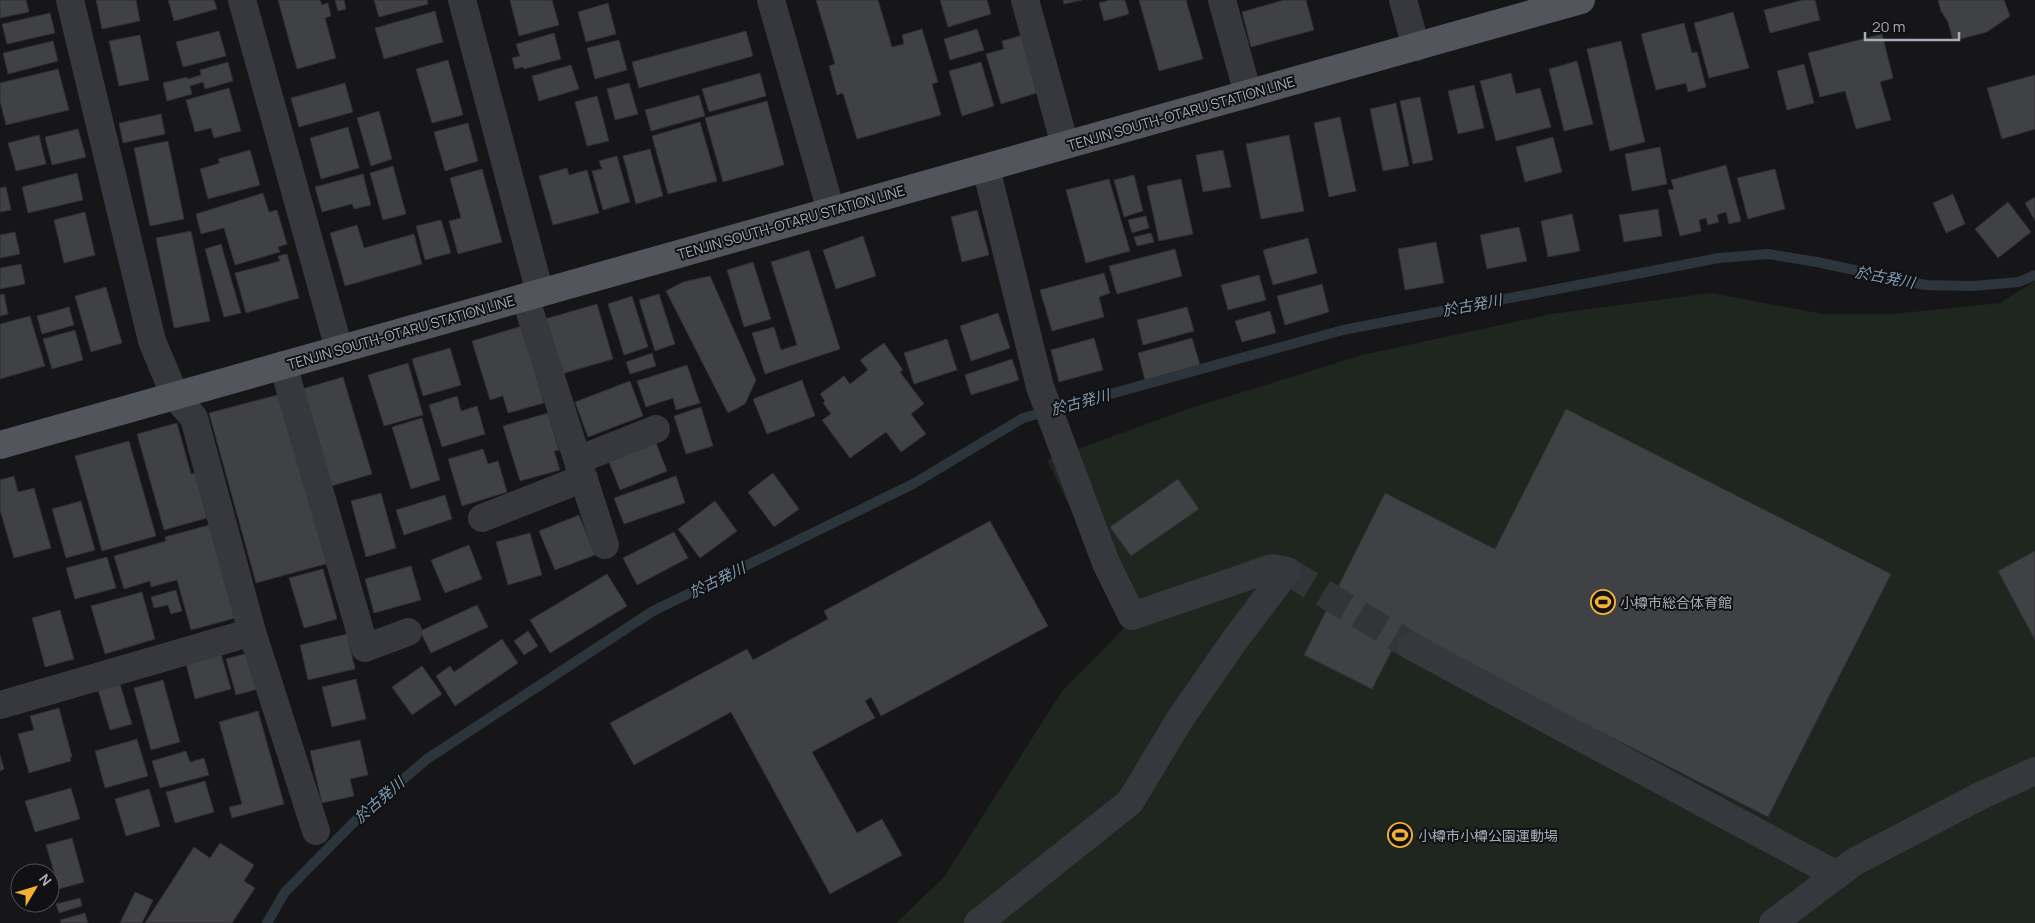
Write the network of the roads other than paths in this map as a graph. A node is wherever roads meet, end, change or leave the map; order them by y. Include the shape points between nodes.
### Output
1 (70, 0) edge
2 (242, 0) edge
3 (462, 0) edge
4 (771, 0) edge
5 (1025, 0) edge
6 (1222, 0) edge
7 (1403, 0) edge
8 (1582, 0) edge
9 (1416, 47) junction
10 (1248, 94) junction
11 (1065, 145) junction
12 (986, 168) junction
13 (831, 211) junction
14 (532, 295) junction
15 (339, 350) junction
16 (283, 365) junction
17 (175, 396) junction
18 (656, 429) dead end
19 (0, 445) edge
20 (581, 469) junction
21 (482, 518) dead end
22 (606, 545) dead end
23 (252, 632) junction
24 (408, 632) dead end
25 (1411, 646) tunnel mouth
26 (0, 705) edge
27 (2035, 771) edge
28 (316, 831) dead end
29 (1837, 875) junction
30 (978, 923) edge
31 (1773, 923) edge

1 - 17 street via 152,340
2 - 15 street
3 - 14 street
4 - 13 street
5 - 11 street
6 - 10 street
7 - 9 street
8 - 9 main road, TENJIN SOUTH-OTARU STATION LINE
9 - 10 main road, TENJIN SOUTH-OTARU STATION LINE
10 - 11 main road, TENJIN SOUTH-OTARU STATION LINE
11 - 12 main road, TENJIN SOUTH-OTARU STATION LINE
12 - 13 main road, TENJIN SOUTH-OTARU STATION LINE
12 - 30 street via 1040,387 1106,563 1132,616 1272,568 1288,571 1180,719 1130,802
13 - 14 main road, TENJIN SOUTH-OTARU STATION LINE
14 - 15 main road, TENJIN SOUTH-OTARU STATION LINE
14 - 20 street
15 - 16 main road, TENJIN SOUTH-OTARU STATION LINE
16 - 17 main road, TENJIN SOUTH-OTARU STATION LINE
16 - 24 street via 365,648
17 - 19 main road, TENJIN SOUTH-OTARU STATION LINE
17 - 23 street via 194,418
18 - 20 street
20 - 21 street
20 - 22 street
23 - 26 street
23 - 28 street
25 - 29 street
27 - 29 street via 1969,801 1854,862
29 - 31 street

